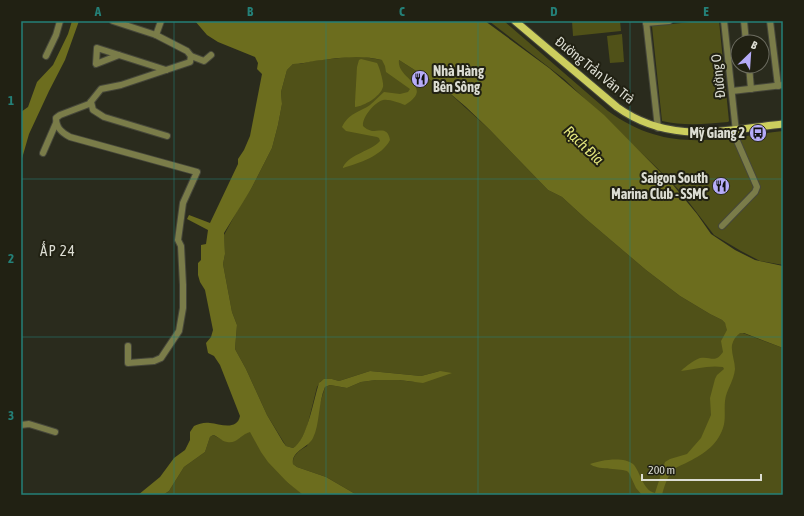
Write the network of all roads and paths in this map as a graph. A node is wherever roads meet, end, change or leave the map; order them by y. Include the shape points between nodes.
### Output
1 (60, 21) edge
2 (113, 21) edge
3 (161, 21) edge
4 (515, 21) edge
5 (669, 21) edge
6 (724, 21) edge
7 (744, 21) edge
8 (770, 21) edge
9 (646, 22) edge
10 (745, 34) edge
11 (156, 35) junction
12 (119, 55) dead end
13 (211, 55) dead end
14 (46, 56) dead end
15 (191, 56) junction
16 (166, 70) junction
17 (749, 74) edge
18 (780, 86) edge
19 (751, 89) junction
20 (732, 91) junction
21 (92, 102) junction
22 (56, 123) junction
23 (783, 124) edge
24 (658, 128) junction
25 (736, 129) junction
26 (168, 136) dead end
27 (43, 153) dead end
28 (722, 226) dead end
29 (128, 346) dead end
30 (21, 425) edge
31 (55, 432) dead end

1 - 14 street
2 - 11 street
3 - 11 street
4 - 24 main road, Đường Trần Văn Trà via 617,107 634,118
5 - 9 street
6 - 20 street, Đường O
7 - 10 street
8 - 18 street
9 - 24 street
11 - 15 street via 187,51
12 - 16 street
13 - 15 street via 204,61
15 - 16 street via 190,62
16 - 21 street via 101,89
17 - 19 street
18 - 19 street
19 - 20 street
20 - 25 street, Đường O
21 - 22 street via 60,115 56,118
21 - 26 street via 93,110 104,118
22 - 27 street
22 - 29 street via 58,128 70,137 197,172 182,203 178,240 181,246 183,308 179,331 162,358 154,361 128,363
23 - 25 main road, Đường Trần Văn Trà
24 - 25 main road, Đường Trần Văn Trà via 693,133
25 - 28 street, Đường O via 737,141 757,188
30 - 31 street via 29,424

